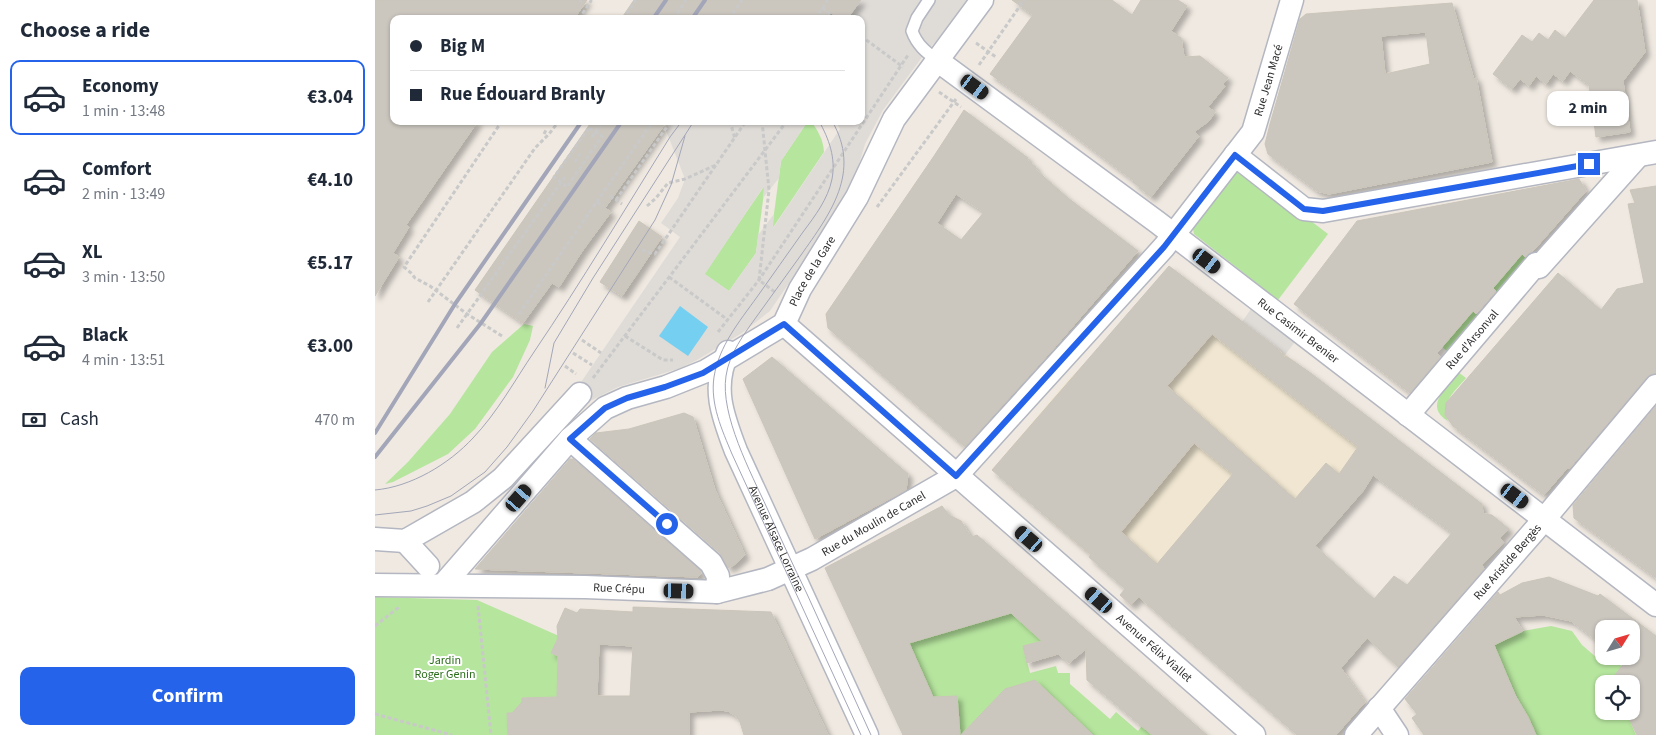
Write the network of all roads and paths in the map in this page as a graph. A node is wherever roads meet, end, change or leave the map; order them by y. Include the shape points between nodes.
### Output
1 (590, 0) edge
2 (636, 0) edge
3 (686, 0) edge
4 (742, 0) edge
5 (828, 0) edge
6 (929, 0) edge
7 (982, 0) edge
8 (1024, 0) edge
9 (1292, 0) edge
10 (822, 8) junction
11 (582, 15) edge
12 (626, 15) edge
13 (677, 15) edge
14 (732, 15) edge
15 (818, 15) edge
16 (832, 15) edge
17 (865, 39) edge
18 (938, 61) junction
19 (968, 82) junction
20 (865, 120) edge
21 (500, 125) edge
22 (556, 125) edge
23 (601, 125) edge
24 (650, 125) edge
25 (668, 125) edge
26 (731, 125) edge
27 (744, 125) edge
28 (762, 125) edge
29 (784, 125) edge
30 (861, 125) edge
31 (596, 133) junction
32 (661, 135) junction
33 (592, 137) dead end
34 (735, 139) junction
35 (663, 142) dead end
36 (765, 150) junction
37 (580, 154) dead end
38 (1647, 154) edge
39 (1235, 155) junction
40 (575, 162) dead end
41 (717, 165) junction
42 (565, 177) dead end
43 (561, 182) junction
44 (610, 196) dead end
45 (616, 200) junction
46 (597, 202) junction
47 (622, 204) dead end
48 (603, 206) dead end
49 (647, 206) dead end
50 (1173, 235) junction
51 (642, 250) dead end
52 (669, 277) junction
53 (759, 280) junction
54 (436, 290) junction
55 (780, 296) dead end
56 (428, 302) dead end
57 (467, 314) junction
58 (519, 314) dead end
59 (784, 324) junction
60 (457, 328) dead end
61 (727, 330) junction
62 (502, 336) dead end
63 (625, 336) junction
64 (582, 340) dead end
65 (573, 353) dead end
66 (601, 353) dead end
67 (680, 360) dead end
68 (723, 362) junction
69 (592, 365) dead end
70 (565, 366) dead end
71 (571, 370) dead end
72 (1656, 386) edge
73 (584, 389) joint
74 (1408, 415) junction
75 (570, 439) junction
76 (956, 476) junction
77 (1544, 519) junction
78 (375, 539) edge
79 (405, 541) junction
80 (428, 566) dead end
81 (790, 569) junction
82 (376, 584) edge
83 (443, 585) junction
84 (717, 592) junction
85 (477, 600) dead end
86 (1656, 605) edge
87 (1379, 708) junction
88 (375, 714) edge
89 (452, 735) edge
90 (491, 735) edge
91 (867, 735) edge
92 (1254, 735) edge
93 (1356, 735) edge
94 (1397, 735) edge

1 - 11 path
2 - 12 path
3 - 13 path
4 - 14 path
5 - 10 path
6 - 18 lane via 912,31 915,41
7 - 18 street, Place de la Gare
8 - 19 path
9 - 39 street, Rue Jean Macé via 1253,132
10 - 15 path
10 - 16 path
17 - 20 path via 901,65
18 - 19 street, Rue Casimir Brenier
18 - 59 street, Place de la Gare via 894,119 857,197 800,289
19 - 50 street, Rue Casimir Brenier
21 - 54 path via 404,267 415,278
22 - 54 path via 535,148
23 - 31 path
24 - 46 path
25 - 32 path
26 - 34 path
27 - 34 path
28 - 36 path
29 - 36 path
30 - 53 path
31 - 33 path
31 - 43 path via 602,136 567,186
31 - 43 path via 589,128 554,177
32 - 35 path
32 - 45 path
34 - 41 path
36 - 52 path
36 - 53 path via 769,190
37 - 40 path
38 - 39 street via 1323,211 1304,209
38 - 74 street, Rue d'Arsonval via 1538,266
39 - 50 street, Rue Jean Macé
41 - 49 path via 668,183
41 - 51 path via 655,254
42 - 43 path
43 - 57 path
44 - 45 path
45 - 47 path
46 - 48 path
46 - 58 path
50 - 74 street, Rue Casimir Brenier
50 - 76 street, Rue du Moulin de Canel
52 - 61 path
52 - 63 path
53 - 55 path
53 - 61 path
54 - 56 path
54 - 57 path
57 - 60 path
57 - 62 path
59 - 68 street
59 - 76 street, Avenue Félix Viallet
61 - 68 street, Avenue Alsace Lorraine
63 - 67 path via 663,360
63 - 73 path
64 - 66 path
65 - 69 path
68 - 75 street via 703,373 605,408
68 - 81 street, Avenue Alsace Lorraine via 719,390 723,417
70 - 71 path
72 - 77 street, Rue Aristide Bergès
73 - 79 street via 503,478 473,502
74 - 77 street, Rue Casimir Brenier
75 - 83 street
75 - 84 street via 711,563 718,576
76 - 81 street, Rue du Moulin de Canel via 813,559
76 - 92 street, Avenue Félix Viallet
77 - 86 street, Rue Casimir Brenier
77 - 87 street, Rue Aristide Bergès
78 - 79 street
79 - 80 street
81 - 84 street, Rue Crépu via 768,579
81 - 91 street, Avenue Alsace Lorraine
82 - 83 street, Rue Crépu
83 - 84 street, Rue Crépu
85 - 90 path
87 - 93 street, Rue Aristide Bergès
87 - 94 street
88 - 89 path

